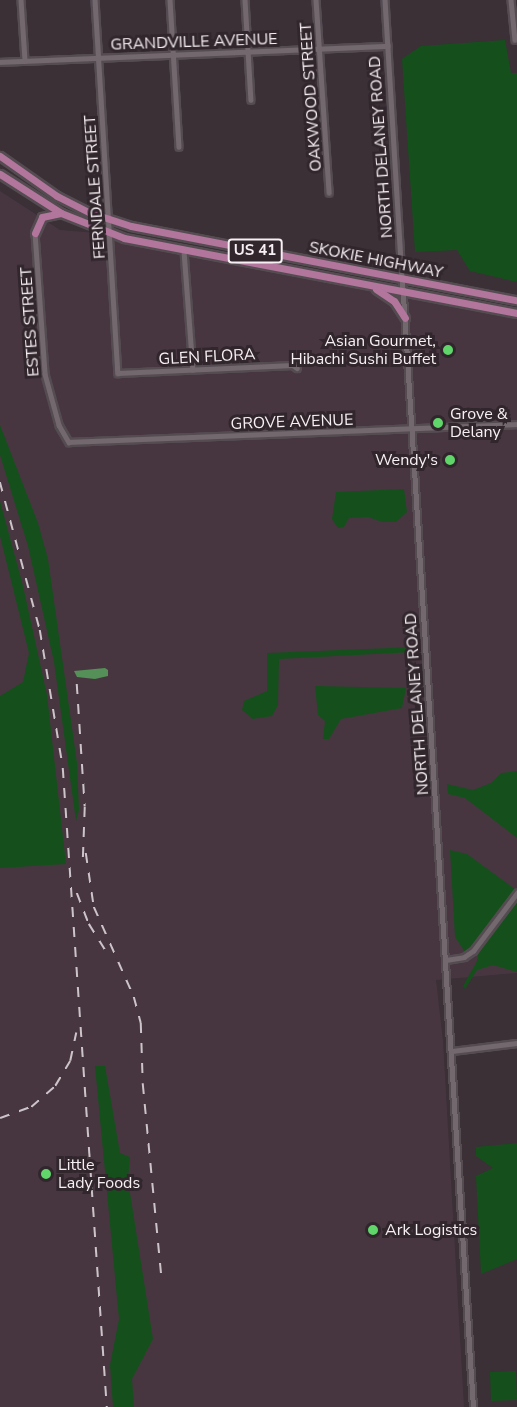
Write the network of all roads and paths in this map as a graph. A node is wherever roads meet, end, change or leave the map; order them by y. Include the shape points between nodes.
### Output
1 (21, 0) edge
2 (95, 0) edge
3 (170, 0) edge
4 (245, 0) edge
5 (316, 0) edge
6 (385, 0) edge
7 (512, 0) edge
8 (515, 40) dead end
9 (388, 46) junction
10 (319, 48) junction
11 (248, 51) junction
12 (173, 54) junction
13 (99, 58) junction
14 (25, 61) junction
15 (0, 62) edge
16 (251, 100) dead end
17 (179, 147) dead end
18 (0, 156) edge
19 (0, 174) edge
20 (329, 193) dead end
21 (61, 213) junction
22 (110, 220) junction
23 (35, 233) joint
24 (110, 234) junction
25 (184, 251) junction
26 (402, 279) junction
27 (372, 286) junction
28 (403, 292) junction
29 (517, 300) edge
30 (517, 313) edge
31 (405, 318) junction
32 (297, 368) dead end
33 (193, 369) junction
34 (118, 373) joint
35 (517, 424) edge
36 (413, 429) junction
37 (69, 442) joint
38 (517, 893) edge
39 (446, 960) junction
40 (517, 1043) edge
41 (452, 1051) junction
42 (473, 1407) edge

1 - 14 street
2 - 13 street, FERNDALE STREET
3 - 12 street
4 - 11 street
5 - 10 street, OAKWOOD STREET
6 - 9 street, NORTH DELANEY ROAD
7 - 8 street
9 - 10 street, GRANDVILLE AVENUE
9 - 26 street, NORTH DELANEY ROAD
10 - 11 street, GRANDVILLE AVENUE
10 - 20 street, OAKWOOD STREET
11 - 12 street, GRANDVILLE AVENUE
11 - 16 street
12 - 13 street, GRANDVILLE AVENUE
12 - 17 street
13 - 14 street, GRANDVILLE AVENUE
13 - 22 street, FERNDALE STREET
14 - 15 street, GRANDVILLE AVENUE
18 - 22 highway, SKOKIE HIGHWAY / US 41 via 57,196
19 - 21 highway, SKOKIE HIGHWAY / US 41
21 - 23 highway via 42,217
21 - 24 highway, SKOKIE HIGHWAY / US 41
22 - 24 street, FERNDALE STREET
22 - 26 highway, SKOKIE HIGHWAY / US 41 via 181,238
23 - 37 street, ESTES STREET via 45,374 59,425
24 - 25 highway, SKOKIE HIGHWAY / US 41
24 - 34 street, FERNDALE STREET
25 - 27 highway, SKOKIE HIGHWAY / US 41
25 - 33 street
26 - 28 street, NORTH DELANEY ROAD
26 - 29 highway, SKOKIE HIGHWAY / US 41
27 - 28 highway, SKOKIE HIGHWAY / US 41
27 - 31 highway via 394,301
28 - 30 highway, SKOKIE HIGHWAY / US 41
28 - 31 street, NORTH DELANEY ROAD
31 - 36 street, NORTH DELANEY ROAD
32 - 33 street, GLEN FLORA via 292,365
33 - 34 street, GLEN FLORA
35 - 36 street, GROVE AVENUE
36 - 37 street, GROVE AVENUE
36 - 39 street, NORTH DELANEY ROAD
38 - 39 street via 473,951
39 - 41 street, NORTH DELANEY ROAD
40 - 41 street
41 - 42 street, NORTH DELANEY ROAD

